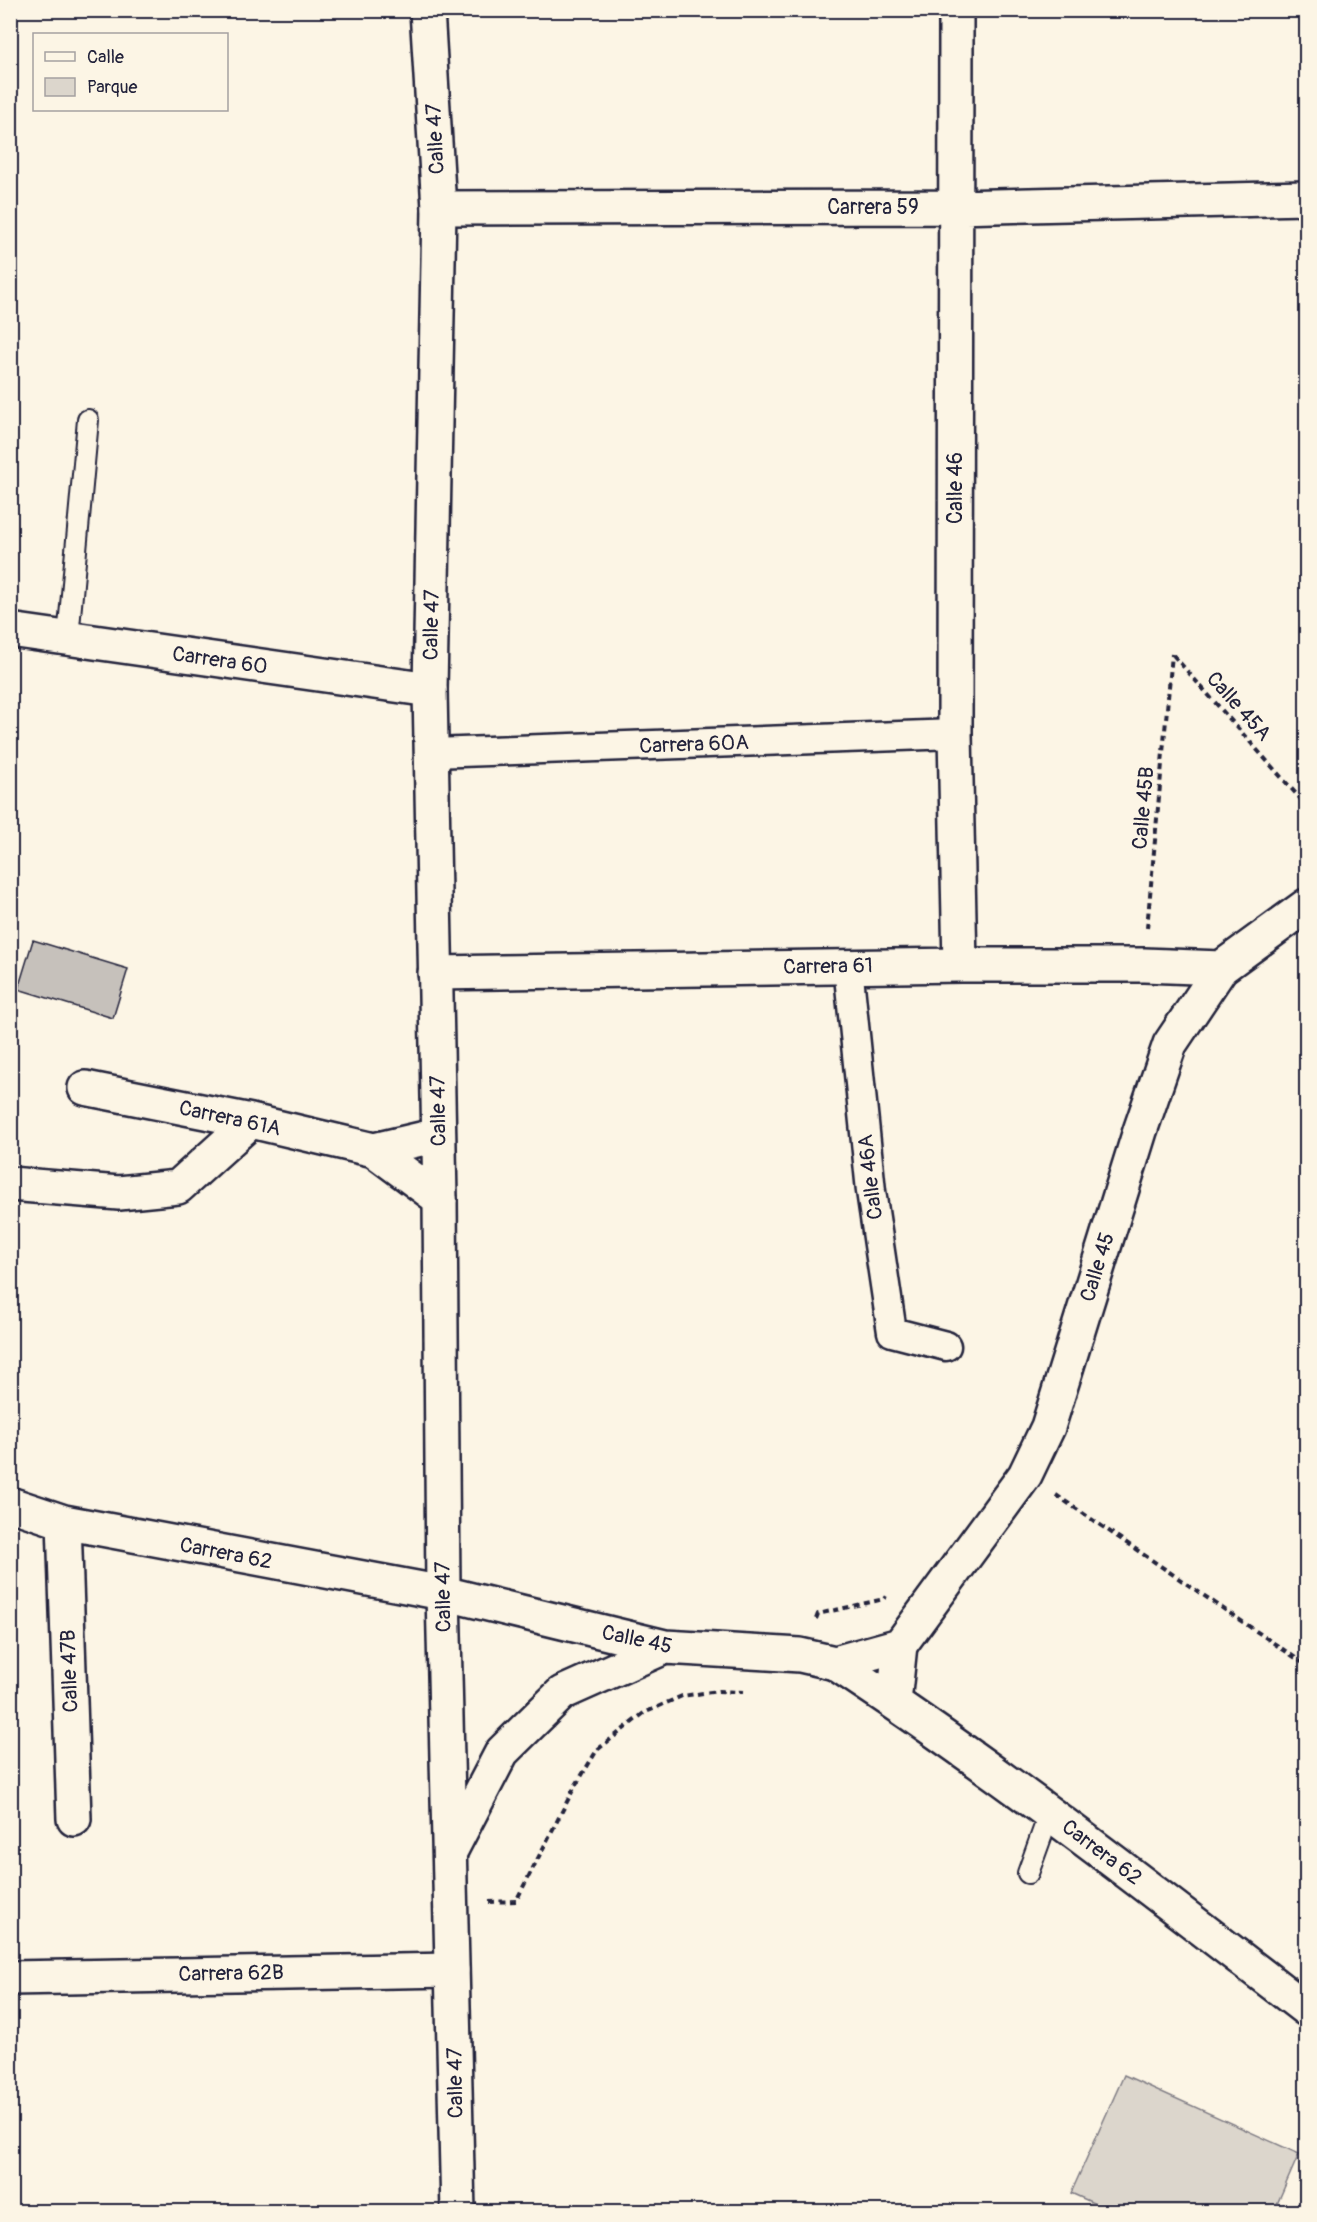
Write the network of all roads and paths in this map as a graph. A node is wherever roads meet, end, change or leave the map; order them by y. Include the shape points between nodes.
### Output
1 (427, 10) edge
2 (956, 10) edge
3 (1306, 198) edge
4 (955, 207) junction
5 (439, 208) junction
6 (88, 420) dead end
7 (10, 630) edge
8 (68, 638) junction
9 (1172, 654) joint
10 (430, 690) junction
11 (955, 734) junction
12 (432, 753) junction
13 (1306, 805) edge
14 (1306, 906) edge
15 (960, 965) junction
16 (1144, 965) junction
17 (848, 966) junction
18 (1221, 968) junction
19 (435, 973) junction
20 (86, 1088) dead end
21 (251, 1121) junction
22 (438, 1135) junction
23 (374, 1150) junction
24 (10, 1184) edge
25 (440, 1199) junction
26 (946, 1346) dead end
27 (10, 1504) edge
28 (1071, 1505) dead end
29 (64, 1522) junction
30 (891, 1590) dead end
31 (443, 1593) junction
32 (900, 1646) junction
33 (664, 1647) junction
34 (800, 1655) junction
35 (835, 1663) junction
36 (1306, 1665) edge
37 (753, 1693) dead end
38 (894, 1702) junction
39 (1050, 1812) junction
40 (74, 1819) dead end
41 (450, 1852) junction
42 (1028, 1872) dead end
43 (451, 1903) junction
44 (452, 1970) junction
45 (10, 1978) edge
46 (1306, 2009) edge
47 (458, 2211) edge

1 - 5 street, Calle 47
2 - 4 street, Calle 46
3 - 4 street, Carrera 59
4 - 5 street, Carrera 59
4 - 11 street, Calle 46
5 - 10 street, Calle 47
6 - 8 lane
7 - 8 street, Carrera 60
8 - 10 street, Carrera 60
9 - 13 path, Calle 45A
9 - 16 path, Calle 45B
10 - 12 street, Calle 47
11 - 12 street, Carrera 60A
11 - 15 street, Calle 46
12 - 19 street, Calle 47
14 - 18 street, Calle 45
15 - 16 street, Carrera 61
15 - 17 street, Carrera 61
16 - 18 street, Carrera 61
17 - 19 street, Carrera 61
17 - 26 street, Calle 46A via 871,1191 892,1332
18 - 32 street, Calle 45 via 1170,1044 1047,1427 1030,1465
19 - 22 street, Calle 47
20 - 21 street, Carrera 61A
21 - 23 street, Carrera 61A
21 - 24 street via 178,1187 118,1193
22 - 23 street, Carrera 61A
22 - 25 street, Calle 47
23 - 25 street, Carrera 61A
25 - 31 street, Calle 47
27 - 29 street, Carrera 62
28 - 36 path
29 - 31 street, Carrera 62
29 - 40 street, Calle 47B
30 - 34 path via 884,1599 818,1614
31 - 33 street, Calle 45
31 - 41 street, Calle 47
32 - 35 street, Calle 45
32 - 38 street, Calle 45
33 - 34 street, Calle 45
33 - 41 street via 562,1693 502,1752
34 - 35 street, Calle 45
35 - 38 street, Calle 45
37 - 43 path via 682,1696 644,1713 597,1750 516,1901
38 - 39 street, Carrera 62
39 - 42 lane
39 - 46 street, Carrera 62
41 - 43 street, Calle 47
43 - 44 street, Calle 47
44 - 45 street, Carrera 62B
44 - 47 street, Calle 47

